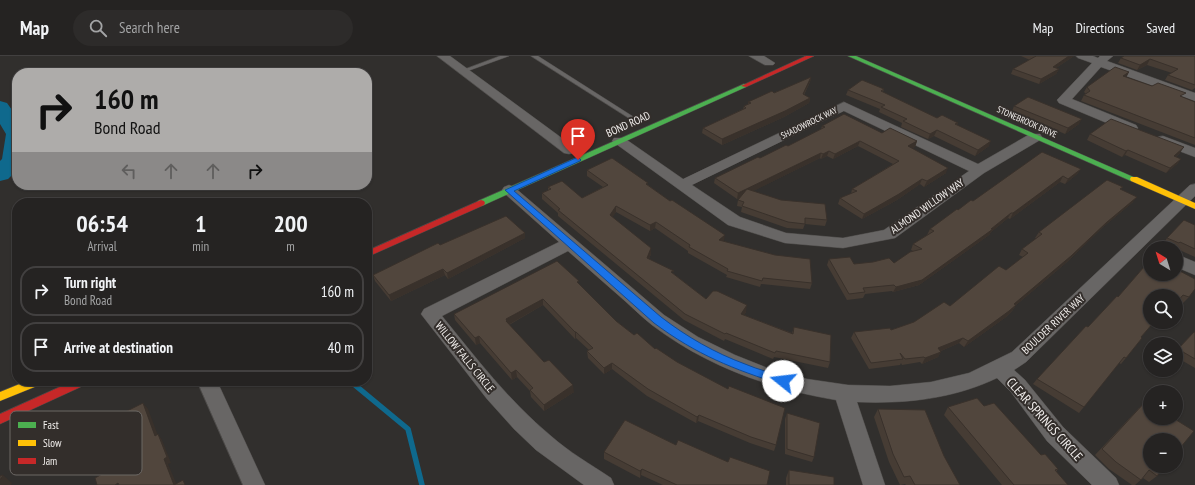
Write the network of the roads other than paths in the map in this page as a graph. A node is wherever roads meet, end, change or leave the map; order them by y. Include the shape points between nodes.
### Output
1 (443, 56) edge
2 (506, 56) edge
3 (534, 56) edge
4 (755, 56) edge
5 (811, 56) edge
6 (851, 56) edge
7 (1082, 56) edge
8 (1103, 59) edge
9 (773, 61) joint
10 (754, 69) dead end
11 (463, 71) junction
12 (1195, 96) edge
13 (641, 119) joint
14 (624, 127) dead end
15 (1035, 137) junction
16 (619, 141) junction
17 (594, 142) dead end
18 (569, 151) dead end
19 (1195, 153) edge
20 (979, 170) junction
21 (683, 184) junction
22 (1195, 188) edge
23 (509, 190) junction
24 (1188, 203) edge
25 (1149, 241) edge
26 (570, 243) junction
27 (1143, 247) edge
28 (372, 252) edge
29 (1183, 263) edge
30 (1195, 269) edge
31 (1000, 369) junction
32 (27, 386) edge
33 (73, 386) edge
34 (209, 386) edge
35 (844, 392) junction
36 (0, 398) edge
37 (18, 411) edge
38 (10, 414) edge
39 (0, 419) edge
40 (254, 485) edge
41 (603, 485) edge
42 (874, 485) edge
43 (1108, 485) edge

1 - 11 street
2 - 11 lane
3 - 13 lane
4 - 9 street
5 - 16 main road, BOND ROAD
6 - 15 main road, STONEBROOK DRIVE
7 - 8 street
8 - 12 street
8 - 19 street via 1074,92 1063,100
9 - 10 main road
11 - 18 street
13 - 14 main road, BOND ROAD
15 - 20 street, ALMOND WILLOW WAY
15 - 24 main road, STONEBROOK DRIVE
16 - 21 street, ALMOND WILLOW WAY
16 - 23 main road, BOND ROAD
17 - 23 main road via 591,146 514,181
20 - 21 street, SHADOWROCK WAY via 844,106
20 - 21 street, ALMOND WILLOW WAY via 888,234 843,243 785,238 734,221
22 - 24 street, BOULDER RIVER WAY
23 - 26 street, BOULDER RIVER WAY
23 - 28 main road, BOND ROAD
24 - 25 street, BOULDER RIVER WAY
26 - 35 street, BOULDER RIVER WAY via 658,320 679,336 711,354 771,378
26 - 41 street, WILLOW FALLS CIRCLE via 430,314 504,405 537,437
27 - 31 street, BOULDER RIVER WAY via 1019,357
29 - 30 street
31 - 35 street, BOULDER RIVER WAY via 946,388 884,394
31 - 43 street, CLEAR SPRINGS CIRCLE via 1055,434
32 - 36 main road
33 - 37 main road
34 - 40 street
35 - 42 street
38 - 39 main road

